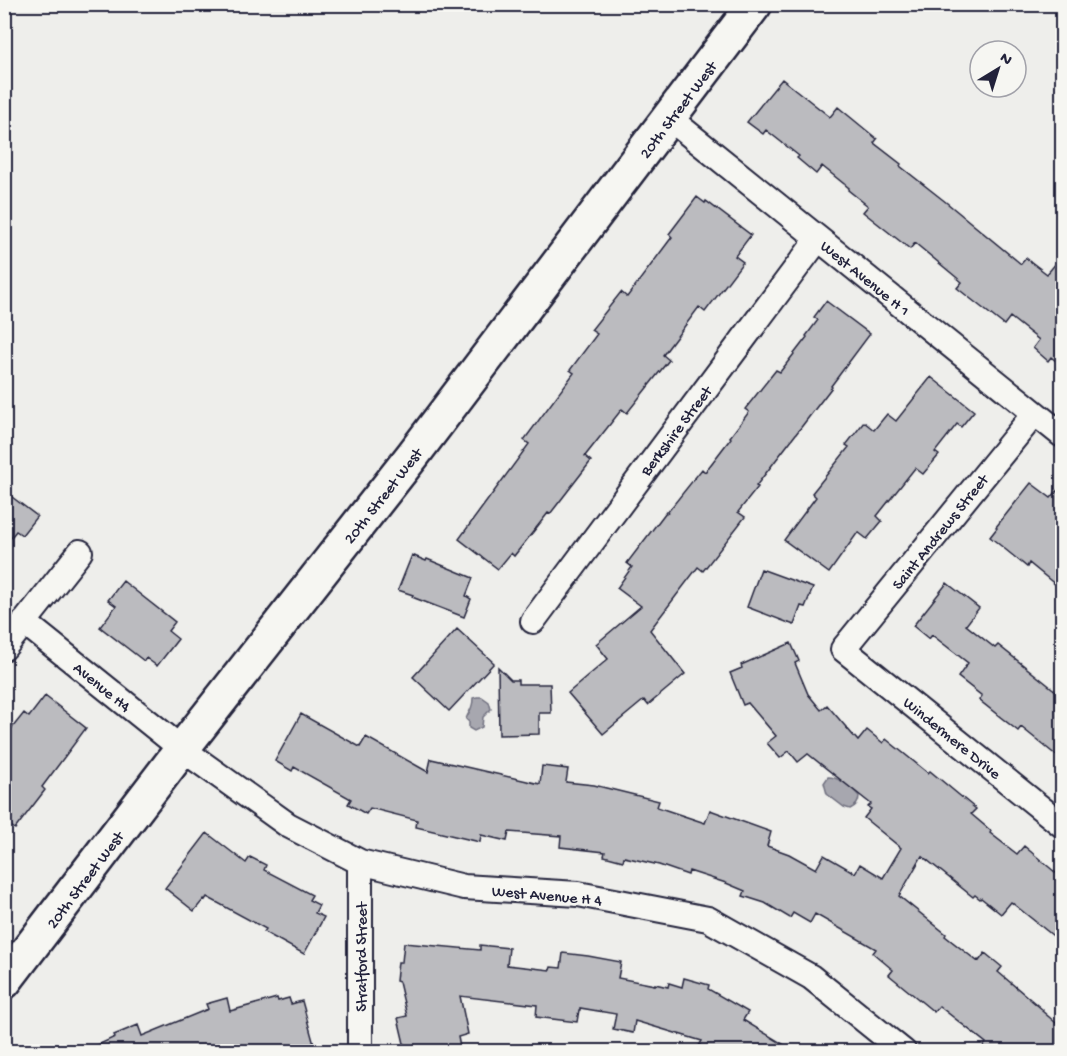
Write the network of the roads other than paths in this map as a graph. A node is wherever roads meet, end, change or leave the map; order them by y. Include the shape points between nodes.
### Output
1 (755, 4) edge
2 (669, 118) junction
3 (818, 238) junction
4 (1035, 413) junction
5 (1062, 435) edge
6 (80, 552) dead end
7 (533, 621) dead end
8 (24, 622) junction
9 (4, 648) edge
10 (843, 649) joint
11 (182, 749) junction
12 (1062, 825) edge
13 (360, 862) junction
14 (4, 982) edge
15 (360, 1052) edge
16 (904, 1052) edge

1 - 2 main road, 20th Street West
2 - 3 street, West Avenue H 1
2 - 11 main road, 20th Street West via 413,455
3 - 4 street, West Avenue H 1
3 - 7 street, Berkshire Street
4 - 5 street, West Avenue H 1
4 - 10 street, Saint Andrews Street
6 - 8 street
8 - 9 street
8 - 11 street, Avenue H4
10 - 12 street, Windermere Drive
11 - 13 street, West Avenue H 4 via 288,825
11 - 14 main road, 20th Street West
13 - 15 street, Stratford Street
13 - 16 street, West Avenue H 4 via 464,887 578,894 708,919 811,977

